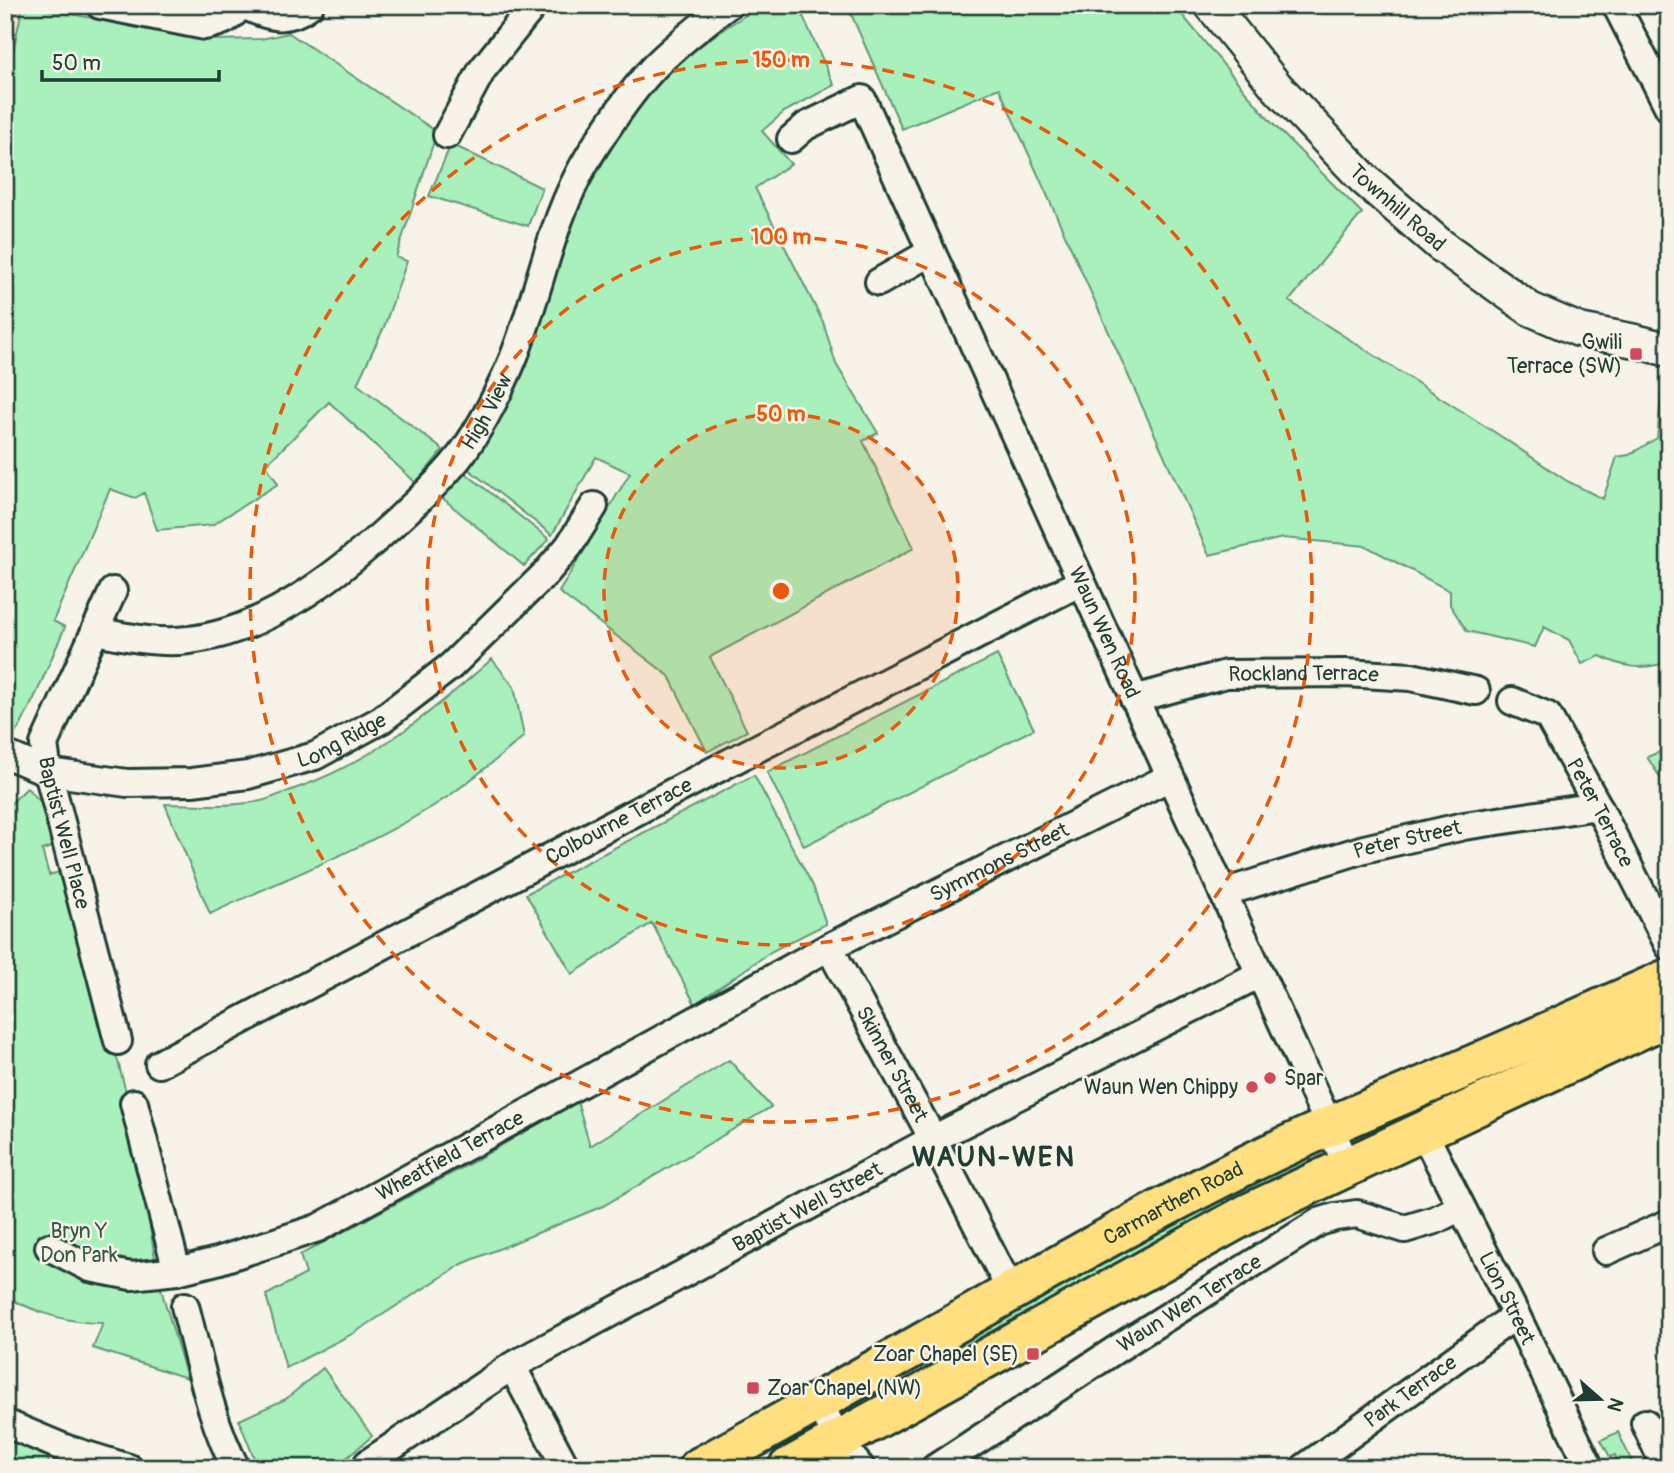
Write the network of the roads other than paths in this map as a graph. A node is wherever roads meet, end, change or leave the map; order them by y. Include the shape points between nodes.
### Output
1 (100, 5) edge
2 (242, 5) edge
3 (310, 5) edge
4 (534, 5) edge
5 (728, 5) edge
6 (1211, 5) edge
7 (1616, 5) edge
8 (1669, 108) edge
9 (447, 135) dead end
10 (791, 139) dead end
11 (931, 252) junction
12 (879, 282) dead end
13 (1669, 332) edge
14 (1636, 341) junction
15 (1669, 350) edge
16 (594, 506) dead end
17 (1081, 582) junction
18 (113, 591) dead end
19 (95, 631) junction
20 (1476, 691) dead end
21 (1134, 699) junction
22 (1512, 701) dead end
23 (5, 754) edge
24 (48, 772) junction
25 (1170, 777) junction
26 (1598, 806) junction
27 (1223, 893) junction
28 (1669, 946) edge
29 (829, 947) junction
30 (1260, 974) junction
31 (1669, 978) edge
32 (1669, 1016) edge
33 (118, 1041) dead end
34 (159, 1064) dead end
35 (134, 1103) dead end
36 (1328, 1125) junction
37 (1423, 1131) junction
38 (933, 1139) junction
39 (1347, 1165) junction
40 (1461, 1207) junction
41 (1669, 1223) edge
42 (49, 1248) dead end
43 (1606, 1251) dead end
44 (177, 1271) junction
45 (1012, 1293) junction
46 (185, 1306) dead end
47 (1516, 1315) junction
48 (512, 1366) junction
49 (820, 1403) junction
50 (5, 1423) edge
51 (1645, 1423) dead end
52 (850, 1454) edge
53 (368, 1462) dead end
54 (129, 1468) edge
55 (236, 1468) edge
56 (566, 1468) edge
57 (698, 1468) edge
58 (788, 1468) edge
59 (935, 1468) edge
60 (1304, 1468) edge
61 (1590, 1468) edge
62 (1666, 1468) edge

1 - 2 street via 205,26 233,17
2 - 3 street via 274,18
4 - 9 street via 482,70
5 - 19 street, High View via 656,64 588,157 553,235 513,358 485,416 440,479 371,545 324,582 257,619 190,640 145,641
6 - 14 street, Townhill Road via 1286,96 1364,178 1439,244 1530,309 1578,330
7 - 8 street
10 - 11 street, Waun Wen Road via 806,126 862,99
11 - 12 street
11 - 17 street, Waun Wen Road
13 - 14 street, Townhill Road
14 - 15 street, Townhill Road
16 - 24 street, Long Ridge via 546,573 452,666 380,720 315,756 248,775 192,782 127,783
17 - 21 street, Waun Wen Road
17 - 34 street, Colbourne Terrace
18 - 19 street, Baptist Well Place
19 - 24 street, Baptist Well Place via 44,744
20 - 21 street, Rockland Terrace via 1411,677 1226,674
21 - 25 street, Waun Wen Road
22 - 26 street, Peter Terrace via 1548,716
23 - 24 street, Long Ridge
24 - 33 street, Baptist Well Place
25 - 27 street, Waun Wen Road
25 - 29 street, Symmons Street
26 - 27 street, Peter Street via 1464,826 1376,846
26 - 28 street, Peter Terrace
27 - 30 street, Waun Wen Road
29 - 38 street, Skinner Street
29 - 44 street, Wheatfield Terrace via 318,1228
30 - 36 street, Waun Wen Road
30 - 38 street, Baptist Well Street
31 - 36 main road, Carmarthen Road
32 - 37 main road, Carmarthen Road
35 - 44 street
36 - 39 street, Waun Wen Road
36 - 45 main road, Carmarthen Road via 1232,1172
37 - 39 main road, Carmarthen Road
37 - 40 street, Lion Street
38 - 45 street, Skinner Street
38 - 48 street, Baptist Well Street
39 - 52 main road, Carmarthen Road via 1203,1238
40 - 47 street, Lion Street
40 - 59 street, Waun Wen Terrace via 1405,1229 1357,1214 1319,1222
41 - 43 street
42 - 44 street, Wheatfield Terrace via 90,1268 131,1276
45 - 49 main road, Carmarthen Road
46 - 55 street via 206,1386
47 - 60 street, Park Terrace
47 - 61 street, Lion Street
48 - 53 street, Baptist Well Street
48 - 56 street
49 - 52 street
49 - 57 main road, Carmarthen Road
50 - 54 street
51 - 62 street
52 - 58 main road, Carmarthen Road

